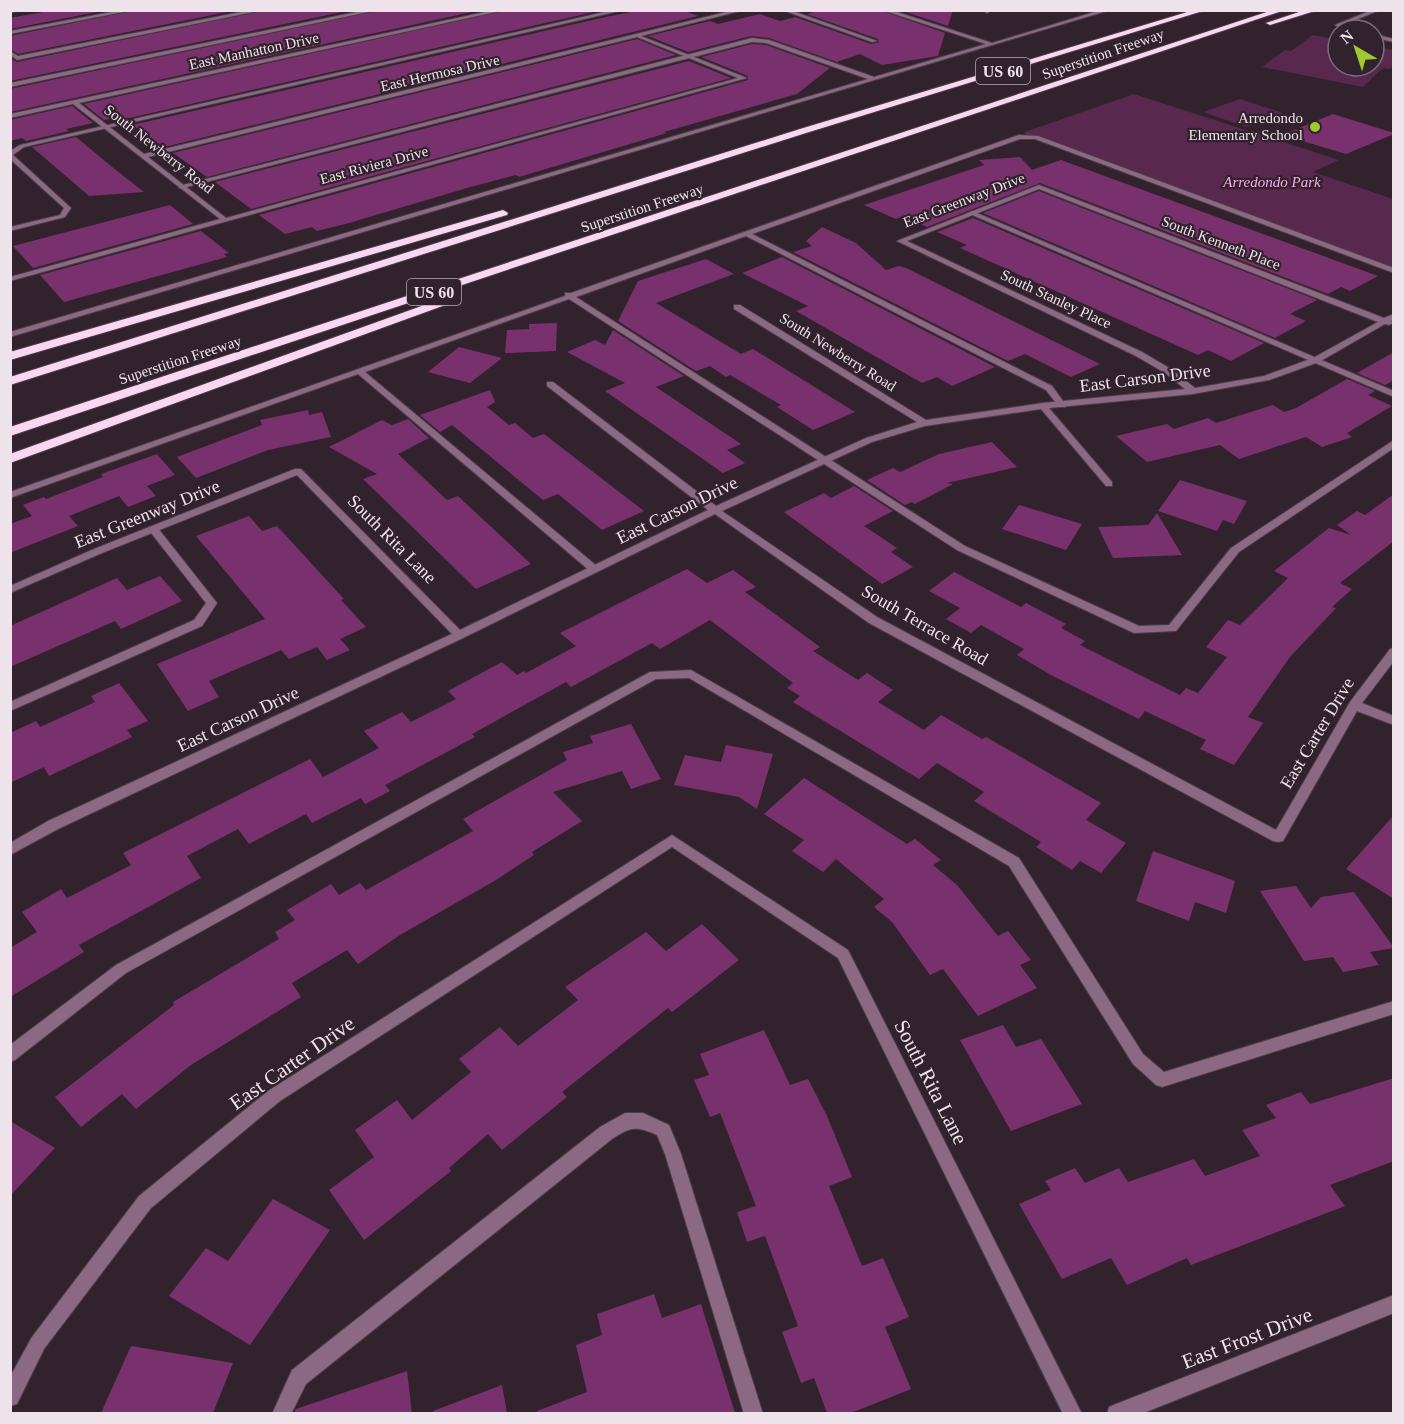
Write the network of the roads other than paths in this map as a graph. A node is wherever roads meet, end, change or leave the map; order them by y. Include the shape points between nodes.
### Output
1 (17, 10) edge
2 (132, 10) edge
3 (261, 10) edge
4 (376, 10) edge
5 (503, 10) edge
6 (622, 10) edge
7 (742, 10) edge
8 (784, 10) edge
9 (884, 10) edge
10 (1083, 10) edge
11 (1108, 10) edge
12 (1203, 10) edge
13 (1282, 10) edge
14 (1315, 10) edge
15 (1378, 10) edge
16 (10, 12) edge
17 (1096, 14) junction
18 (1357, 18) edge
19 (10, 33) edge
20 (639, 37) junction
21 (874, 41) dead end
22 (991, 45) junction
23 (10, 52) edge
24 (687, 56) junction
25 (1143, 57) junction
26 (873, 79) junction
27 (10, 85) edge
28 (74, 102) junction
29 (10, 116) edge
30 (107, 128) junction
31 (803, 131) junction
32 (857, 153) junction
33 (10, 154) edge
34 (143, 156) junction
35 (181, 187) junction
36 (1039, 187) joint
37 (972, 213) junction
38 (225, 220) junction
39 (10, 229) edge
40 (745, 233) junction
41 (901, 241) joint
42 (1394, 271) edge
43 (10, 279) edge
44 (568, 296) junction
45 (737, 307) dead end
46 (1391, 320) edge
47 (10, 335) edge
48 (10, 356) edge
49 (1316, 360) junction
50 (358, 370) junction
51 (10, 381) edge
52 (550, 384) dead end
53 (1193, 391) junction
54 (1394, 394) edge
55 (1062, 405) junction
56 (1043, 406) junction
57 (924, 423) junction
58 (10, 432) edge
59 (1394, 442) edge
60 (10, 459) edge
61 (824, 459) junction
62 (298, 471) joint
63 (1109, 484) dead end
64 (10, 495) edge
65 (715, 510) junction
66 (153, 529) junction
67 (594, 569) junction
68 (10, 590) edge
69 (459, 634) junction
70 (1394, 652) edge
71 (1354, 705) junction
72 (10, 707) edge
73 (1394, 721) edge
74 (1278, 837) joint
75 (672, 840) joint
76 (10, 850) edge
77 (1394, 1007) edge
78 (10, 1055) edge
79 (1394, 1305) edge
80 (10, 1397) edge
81 (281, 1413) edge
82 (754, 1413) edge
83 (1073, 1413) edge
84 (1116, 1413) edge

1 - 16 street
2 - 19 street
3 - 23 street via 17,58
4 - 27 street
5 - 28 street, East Manhatton Drive
6 - 30 street
7 - 20 street, East Hermosa Drive
8 - 21 street
9 - 22 street
10 - 17 street
11 - 17 street
12 - 31 highway, Superstition Freeway / US 60
13 - 25 highway, Superstition Freeway / US 60
14 - 25 highway
15 - 18 street
17 - 22 street
20 - 24 street
20 - 34 street, East Hermosa Drive
22 - 26 street
24 - 26 street via 752,39
24 - 35 street
24 - 38 street, East Riviera Drive via 744,78
25 - 32 highway, Superstition Freeway / US 60
26 - 47 street
28 - 29 street, East Manhatton Drive
28 - 30 street, South Newberry Road
30 - 33 street via 22,146
30 - 34 street, South Newberry Road
31 - 48 highway
31 - 51 highway, Superstition Freeway / US 60
32 - 58 highway, Superstition Freeway / US 60
32 - 60 highway
33 - 39 street via 68,208 63,216
34 - 35 street, South Newberry Road
35 - 38 street, South Newberry Road
36 - 37 street, East Greenway Drive
36 - 46 street, South Kenneth Place
37 - 41 street, East Greenway Drive
37 - 49 street
38 - 43 street, East Riviera Drive
40 - 42 street via 1019,137 1036,137
40 - 44 street
40 - 55 street via 1049,388
41 - 53 street, South Stanley Place via 1139,354 1168,370
44 - 50 street
44 - 61 street
45 - 57 street, South Newberry Road
46 - 49 street, East Carson Drive
49 - 53 street, East Carson Drive via 1266,378
49 - 54 street
50 - 64 street
50 - 67 street
52 - 65 street, South Terrace Road
53 - 55 street, East Carson Drive
55 - 56 street, East Carson Drive
56 - 57 street, East Carson Drive
56 - 63 street
57 - 61 street, East Carson Drive
59 - 61 street via 1235,550 1172,628 1138,630 961,548
61 - 65 street, East Carson Drive
62 - 66 street, East Greenway Drive
62 - 69 street, South Rita Lane
65 - 67 street, East Carson Drive
65 - 74 street, South Terrace Road via 873,620
66 - 68 street, East Greenway Drive
66 - 72 street via 212,603 198,623
67 - 69 street, East Carson Drive
69 - 76 street, East Carson Drive via 53,825
70 - 71 street, East Carter Drive
71 - 73 street
71 - 74 street, East Carter Drive
75 - 80 street, East Carter Drive via 274,1096 145,1202 38,1343
75 - 83 street, South Rita Lane via 843,954
77 - 78 street via 1162,1080 1138,1059 1014,862 691,674 654,675 121,969
79 - 84 street, East Frost Drive
81 - 82 street via 299,1377 625,1121 643,1121 663,1130

